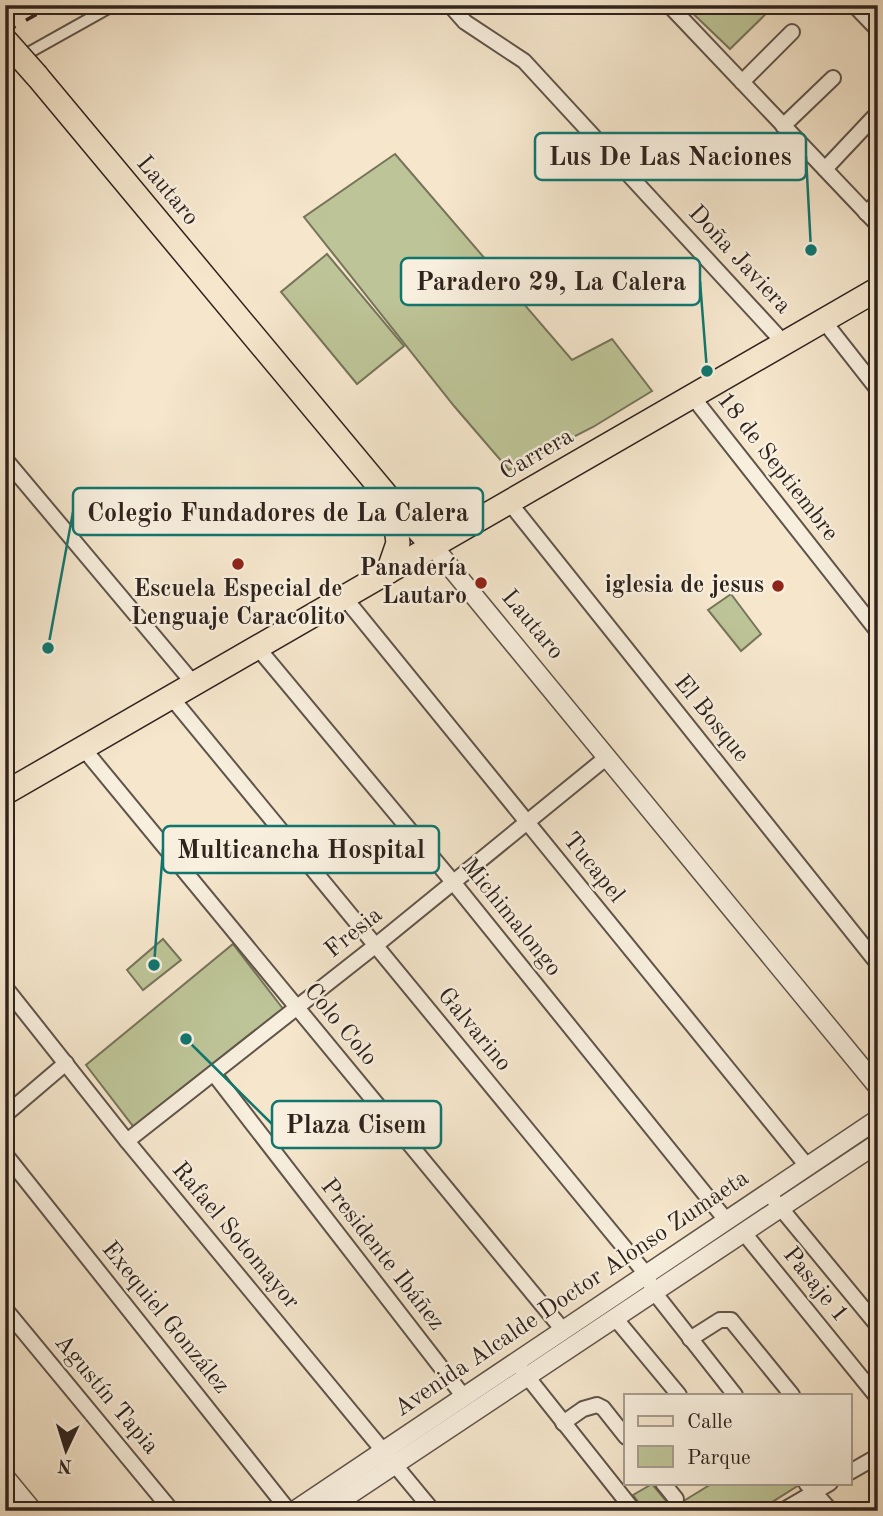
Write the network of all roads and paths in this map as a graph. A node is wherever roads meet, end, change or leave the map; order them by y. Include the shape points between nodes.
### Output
1 (114, 5) edge
2 (450, 5) edge
3 (669, 5) edge
4 (876, 5) edge
5 (859, 10) edge
6 (878, 30) edge
7 (792, 32) dead end
8 (5, 40) edge
9 (5, 66) edge
10 (833, 78) dead end
11 (742, 82) junction
12 (874, 117) dead end
13 (783, 126) junction
14 (825, 169) junction
15 (878, 202) edge
16 (866, 213) junction
17 (878, 225) edge
18 (878, 289) edge
19 (824, 320) junction
20 (784, 343) junction
21 (878, 390) edge
22 (692, 396) junction
23 (5, 459) edge
24 (509, 502) junction
25 (393, 503) junction
26 (433, 546) junction
27 (388, 572) junction
28 (344, 597) junction
29 (878, 632) edge
30 (257, 647) junction
31 (194, 684) junction
32 (171, 697) junction
33 (83, 748) junction
34 (607, 757) junction
35 (5, 793) edge
36 (527, 821) junction
37 (453, 882) junction
38 (375, 946) junction
39 (878, 964) edge
40 (5, 987) edge
41 (297, 1008) junction
42 (66, 1063) junction
43 (214, 1074) junction
44 (878, 1087) edge
45 (5, 1115) edge
46 (878, 1119) edge
47 (127, 1140) junction
48 (878, 1143) edge
49 (5, 1154) edge
50 (807, 1166) junction
51 (768, 1192) junction
52 (781, 1209) junction
53 (726, 1220) junction
54 (744, 1233) junction
55 (646, 1274) junction
56 (654, 1292) junction
57 (5, 1309) edge
58 (615, 1318) junction
59 (878, 1326) edge
60 (563, 1330) junction
61 (690, 1339) junction
62 (521, 1368) junction
63 (678, 1394) edge
64 (734, 1394) edge
65 (791, 1394) edge
66 (464, 1397) junction
67 (878, 1398) edge
68 (563, 1423) junction
69 (624, 1434) edge
70 (383, 1450) junction
71 (878, 1456) edge
72 (394, 1465) junction
73 (852, 1469) edge
74 (6, 1479) edge
75 (664, 1484) edge
76 (810, 1487) edge
77 (676, 1499) dead end
78 (33, 1511) edge
79 (172, 1511) edge
80 (292, 1511) edge
81 (324, 1511) edge
82 (433, 1511) edge
83 (634, 1511) edge
84 (782, 1511) edge
85 (831, 1511) edge

1 - 9 street
2 - 20 street, Doña Javiera via 465,22 524,61
3 - 11 street
4 - 5 street
5 - 6 street
7 - 11 street
8 - 25 main road, Lautaro, bridge
10 - 13 street
11 - 13 street
12 - 14 street
13 - 14 street
14 - 16 street
15 - 16 street
16 - 17 street
18 - 19 main road, Carrera
19 - 20 main road, Carrera
19 - 21 street
20 - 22 main road, Carrera
22 - 24 main road, Carrera
22 - 29 street, 18 de Septiembre
23 - 31 street
24 - 26 main road, Carrera
24 - 39 street, El Bosque
25 - 26 main road, Lautaro
25 - 27 main road via 398,544
26 - 27 main road, Carrera
26 - 34 street, Lautaro
27 - 28 main road, Carrera
28 - 30 main road, Carrera
28 - 36 street, Tucapel
30 - 31 main road, Carrera
30 - 37 street, Michimalongo
31 - 32 main road, Carrera
32 - 33 main road, Carrera
32 - 38 street, Galvarino
33 - 35 main road, Carrera
33 - 41 street, Colo Colo
34 - 36 street, Fresia
34 - 44 street, Lautaro
36 - 37 street, Fresia
36 - 50 street, Tucapel
37 - 38 street, Fresia
37 - 53 street, Michimalongo
38 - 41 street, Fresia
38 - 55 street, Galvarino
40 - 42 street, Rafael Sotomayor
41 - 43 street, Fresia
41 - 60 street, Colo Colo
42 - 45 street
42 - 47 street, Rafael Sotomayor
43 - 47 street, Fresia
43 - 66 street, Presidente Ibáñez
46 - 50 street, Avenida Alcalde Doctor Alonso Zumaeta
47 - 70 street, Rafael Sotomayor
48 - 52 street, Avenida Alcalde Doctor Alonso Zumaeta
49 - 80 street, Exequiel González
50 - 51 street, Avenida Alcalde Doctor Alonso Zumaeta
51 - 52 street
51 - 53 street, Avenida Alcalde Doctor Alonso Zumaeta
52 - 54 street, Avenida Alcalde Doctor Alonso Zumaeta
52 - 59 street
53 - 55 street, Avenida Alcalde Doctor Alonso Zumaeta
54 - 56 street, Avenida Alcalde Doctor Alonso Zumaeta
54 - 67 street, Pasaje 1
55 - 56 street, Galvarino
55 - 60 street, Avenida Alcalde Doctor Alonso Zumaeta
56 - 58 street, Avenida Alcalde Doctor Alonso Zumaeta
56 - 61 street, Galvarino
57 - 79 street, Agustín Tapia
58 - 62 street, Avenida Alcalde Doctor Alonso Zumaeta
58 - 63 street
60 - 62 street, Avenida Alcalde Doctor Alonso Zumaeta
61 - 64 street, Galvarino
61 - 65 street via 720,1320 731,1320
62 - 66 street, Avenida Alcalde Doctor Alonso Zumaeta
62 - 68 street
62 - 72 street, Avenida Alcalde Doctor Alonso Zumaeta
66 - 70 street, Avenida Alcalde Doctor Alonso Zumaeta
68 - 69 street via 597,1405
68 - 83 street
70 - 72 street, Rafael Sotomayor
70 - 80 street, Avenida Alcalde Doctor Alonso Zumaeta
71 - 73 street
72 - 81 street, Avenida Alcalde Doctor Alonso Zumaeta
72 - 82 street, Rafael Sotomayor
74 - 78 street
75 - 77 street
76 - 84 street
76 - 85 street

